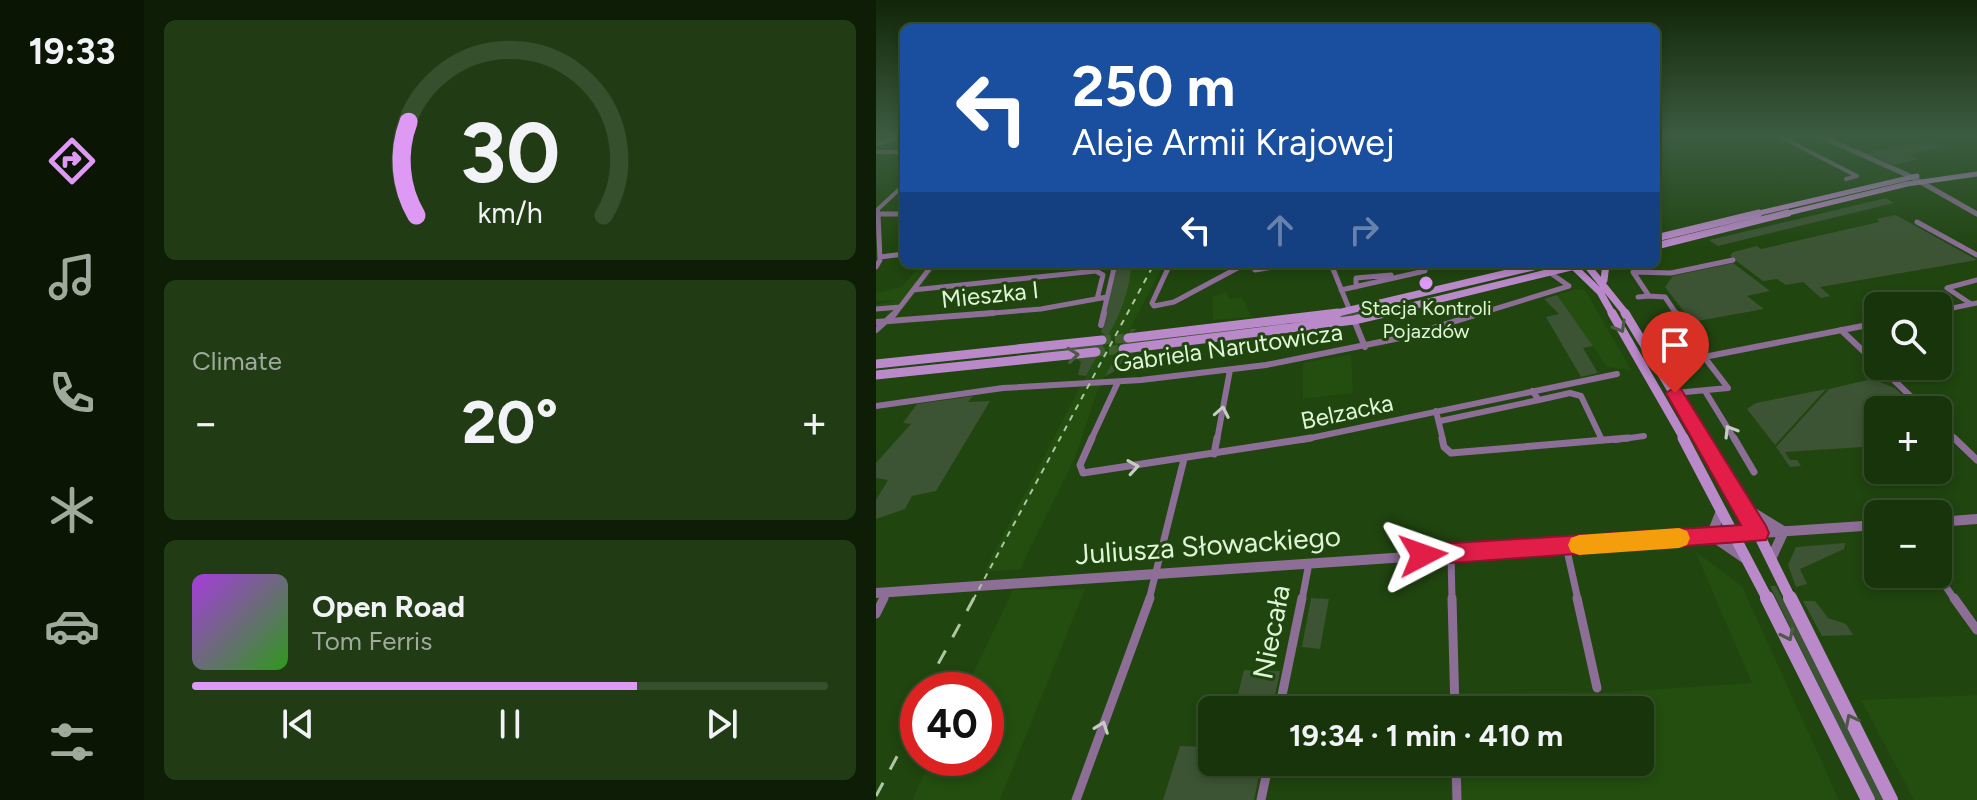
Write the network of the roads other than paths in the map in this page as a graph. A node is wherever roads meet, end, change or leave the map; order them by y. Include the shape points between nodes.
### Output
1 (1852, 173) edge
2 (1904, 173) edge
3 (1960, 173) edge
4 (1969, 173) edge
5 (1912, 177) junction
6 (1846, 179) dead end
7 (1920, 182) junction
8 (900, 188) edge
9 (1804, 206) junction
10 (877, 214) edge
11 (900, 214) edge
12 (1977, 214) edge
13 (1917, 222) dead end
14 (1660, 237) edge
15 (1660, 245) edge
16 (900, 255) edge
17 (1977, 255) edge
18 (1733, 260) dead end
19 (877, 261) edge
20 (930, 268) edge
21 (1114, 268) edge
22 (1168, 268) edge
23 (1229, 268) edge
24 (1237, 268) edge
25 (1333, 268) edge
26 (1389, 268) edge
27 (1425, 268) edge
28 (1548, 268) edge
29 (1581, 268) edge
30 (1584, 268) edge
31 (1606, 268) edge
32 (1391, 277) junction
33 (1604, 280) junction
34 (1977, 280) edge
35 (913, 290) junction
36 (1341, 290) junction
37 (1649, 296) junction
38 (1107, 297) junction
39 (1638, 297) dead end
40 (1097, 299) junction
41 (1974, 303) edge
42 (1164, 305) junction
43 (900, 307) junction
44 (1952, 308) edge
45 (876, 309) edge
46 (1350, 311) junction
47 (1354, 320) junction
48 (876, 322) edge
49 (885, 323) junction
50 (1101, 325) dead end
51 (1864, 326) edge
52 (876, 330) edge
53 (1841, 330) junction
54 (1128, 338) tunnel mouth
55 (1102, 340) tunnel mouth
56 (1365, 347) junction
57 (1123, 349) tunnel mouth
58 (1864, 351) edge
59 (1096, 352) tunnel mouth
60 (1706, 357) junction
61 (876, 364) edge
62 (1658, 366) junction
63 (1230, 370) junction
64 (1617, 374) dead end
65 (876, 375) edge
66 (1894, 380) edge
67 (1118, 382) junction
68 (1532, 391) junction
69 (1705, 391) junction
70 (1675, 393) junction
71 (1911, 396) edge
72 (1539, 400) junction
73 (1478, 402) junction
74 (876, 406) edge
75 (1436, 411) junction
76 (1484, 412) junction
77 (1440, 421) junction
78 (1644, 436) dead end
79 (1952, 436) edge
80 (1602, 441) junction
81 (1214, 454) junction
82 (1184, 459) junction
83 (1977, 460) edge
84 (1754, 472) dead end
85 (1743, 506) junction
86 (1723, 507) junction
87 (1977, 519) edge
88 (1952, 521) edge
89 (1864, 526) edge
90 (1784, 531) junction
91 (1758, 533) junction
92 (1737, 534) junction
93 (1711, 536) junction
94 (1566, 546) junction
95 (1451, 553) junction
96 (1771, 559) junction
97 (1309, 563) junction
98 (1753, 565) junction
99 (1157, 572) junction
100 (1947, 588) edge
101 (882, 593) edge
102 (876, 614) edge
103 (1977, 630) edge
104 (1597, 688) dead end
105 (1282, 696) edge
106 (1455, 696) edge
107 (1266, 776) edge
108 (1456, 776) edge
109 (1076, 800) edge
110 (1261, 800) edge
111 (1457, 800) edge
112 (1868, 800) edge
113 (1891, 800) edge

1 - 6 street via 1857,176
2 - 5 street
3 - 5 main road
4 - 7 main road
5 - 7 street
5 - 9 main road
7 - 9 main road
7 - 12 street
8 - 10 street
9 - 14 main road
9 - 15 main road
10 - 11 street
10 - 19 street
13 - 17 street
16 - 19 street
18 - 37 street via 1671,273 1633,272
20 - 35 street
21 - 38 street
22 - 42 street via 1152,304
23 - 42 street
24 - 42 street
25 - 36 street
26 - 32 street
27 - 32 street
28 - 46 main road
28 - 47 main road
28 - 56 street, Gabriela Narutowicza via 1569,286
29 -> 86 main road
30 - 33 main road
31 - 33 main road
32 - 36 street
33 - 62 main road
34 - 41 street via 1947,288
35 - 40 street via 1028,274 1096,271 1103,275
35 - 43 street
36 - 46 street
37 - 39 street
37 - 60 street via 1665,297
38 - 40 street, Mieszka I
38 - 50 street
40 - 49 street, Mieszka I
41 - 44 street
43 - 45 street
43 - 49 street
46 - 54 main road
47 - 56 street
47 - 57 main road
48 - 49 street, Mieszka I
49 - 52 street
51 - 53 street
53 - 58 street
53 - 60 street
55 - 61 main road
56 - 63 street, Gabriela Narutowicza
65 -> 59 main road
60 - 62 street
60 - 69 street via 1728,388
62 - 70 main road
63 - 67 street, Gabriela Narutowicza
81 -> 63 street
64 - 68 street, Belzacka
66 - 71 street
67 - 74 street, Gabriela Narutowicza via 1003,388
67 -> 82 street, Belzacka via 1080,465 1083,473
68 - 72 street
68 - 73 street, Belzacka
69 - 70 street
84 -> 69 street
70 - 85 main road
72 - 76 street
72 - 80 street via 1579,394
73 - 75 street, Belzacka
73 - 76 street
75 - 77 street
75 - 81 street, Belzacka
76 - 77 street
77 - 80 street via 1444,447 1451,453
78 - 80 street
79 - 83 street
81 - 82 street, Belzacka
82 - 99 street
85 - 90 street
85 - 91 main road
86 - 92 main road
86 - 93 street
87 - 88 street
89 - 90 street, Juliusza Słowackiego
90 - 91 street, Juliusza Słowackiego
90 - 96 street
91 - 92 street, Juliusza Słowackiego
91 - 96 main road
92 - 93 street, Juliusza Słowackiego
92 - 98 main road
93 - 94 street, Juliusza Słowackiego
93 - 98 street
94 - 95 street, Juliusza Słowackiego
94 - 104 street
95 - 97 street, Juliusza Słowackiego
95 - 106 street
113 -> 96 main road
97 - 99 street, Juliusza Słowackiego
97 - 105 street, Niecała
98 -> 112 main road
99 - 101 street, Juliusza Słowackiego
109 -> 99 street
100 - 103 street
101 - 102 street
107 - 110 street
108 - 111 street

